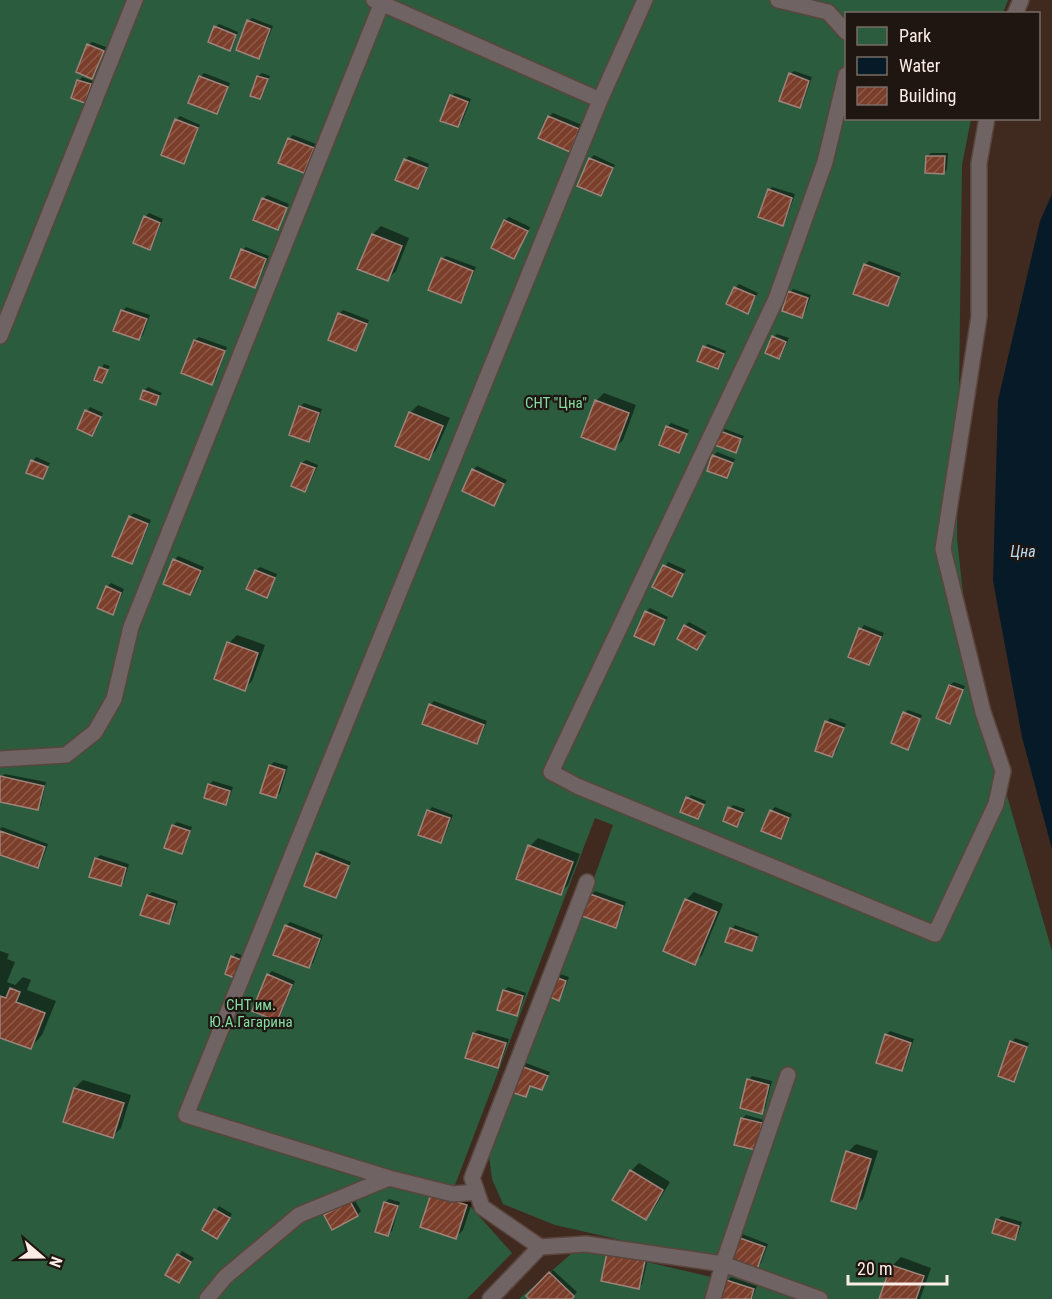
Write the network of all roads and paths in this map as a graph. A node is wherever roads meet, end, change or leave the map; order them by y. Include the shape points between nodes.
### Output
1 (135, 0) edge
2 (645, 0) edge
3 (778, 0) edge
4 (379, 1) edge
5 (845, 31) edge
6 (845, 79) edge
7 (600, 100) junction
8 (987, 120) edge
9 (0, 336) edge
10 (0, 759) edge
11 (587, 882) dead end
12 (788, 1075) dead end
13 (389, 1178) junction
14 (477, 1192) junction
15 (540, 1247) junction
16 (723, 1264) junction
17 (207, 1299) edge
18 (490, 1299) edge
19 (713, 1299) edge
20 (820, 1299) edge

1 - 9 lane
2 - 7 lane
3 - 5 lane via 828,12
4 - 7 lane
4 - 10 lane via 131,627 114,699 95,732 66,755
6 - 8 lane via 825,162 776,299 551,772 935,934 996,804 1003,771 983,712 942,549 979,317 979,163
7 - 13 lane via 186,1115
11 - 14 lane via 471,1178
12 - 16 lane
13 - 14 lane via 453,1194
13 - 17 lane via 299,1215 225,1277
14 - 15 lane via 482,1207
15 - 16 lane via 586,1244
15 - 18 lane
16 - 19 lane
16 - 20 lane

